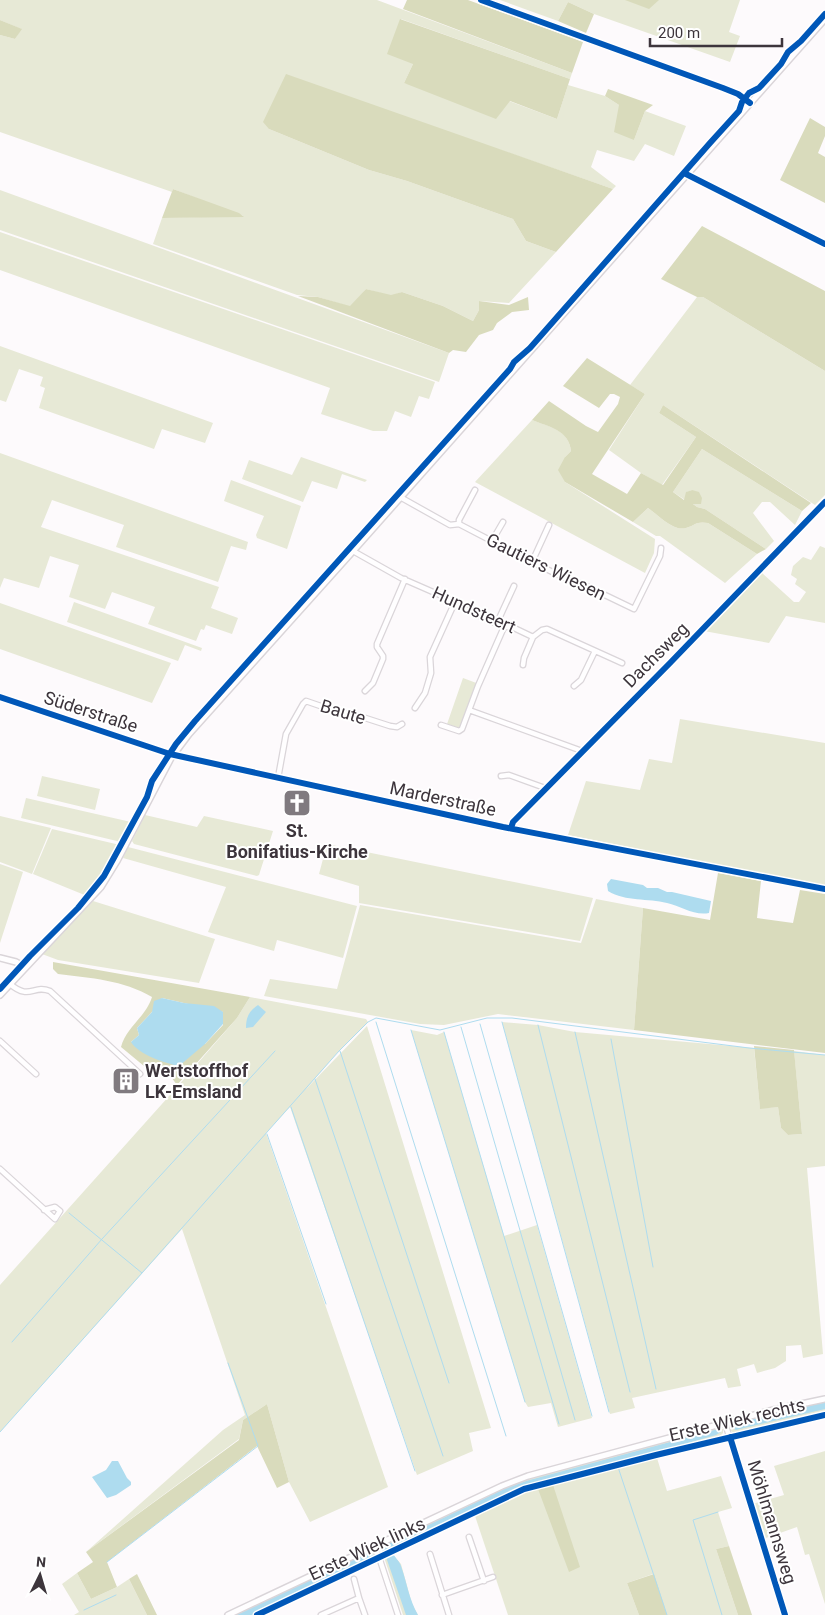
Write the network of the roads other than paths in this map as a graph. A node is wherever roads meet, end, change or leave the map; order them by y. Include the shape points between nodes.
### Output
1 (481, 0) edge
2 (825, 19) edge
3 (750, 103) junction
4 (687, 174) junction
5 (825, 244) edge
6 (475, 490) dead end
7 (400, 497) junction
8 (825, 502) edge
9 (503, 522) dead end
10 (458, 524) junction
11 (549, 525) dead end
12 (492, 541) junction
13 (661, 548) dead end
14 (353, 551) junction
15 (532, 562) junction
16 (405, 579) junction
17 (514, 586) dead end
18 (454, 604) junction
19 (497, 623) junction
20 (504, 627) junction
21 (533, 637) junction
22 (595, 651) junction
23 (622, 663) dead end
24 (523, 665) dead end
25 (574, 686) dead end
26 (365, 691) dead end
27 (0, 697) edge
28 (415, 708) dead end
29 (469, 710) junction
30 (402, 724) dead end
31 (441, 725) dead end
32 (582, 751) junction
33 (173, 754) junction
34 (501, 776) dead end
35 (278, 778) junction
36 (545, 788) junction
37 (510, 828) junction
38 (825, 889) edge
39 (0, 958) edge
40 (25, 967) junction
41 (10, 984) junction
42 (0, 995) edge
43 (0, 1041) edge
44 (36, 1074) dead end
45 (140, 1074) dead end
46 (0, 1169) edge
47 (44, 1210) dead end
48 (825, 1399) edge
49 (825, 1415) edge
50 (725, 1423) junction
51 (730, 1437) junction
52 (656, 1455) dead end
53 (469, 1537) dead end
54 (373, 1546) junction
55 (430, 1554) dead end
56 (493, 1577) dead end
57 (354, 1579) dead end
58 (484, 1581) junction
59 (442, 1595) junction
60 (359, 1598) junction
61 (228, 1615) edge
62 (321, 1615) edge
63 (365, 1615) edge
64 (398, 1615) edge
65 (449, 1615) edge
66 (785, 1615) edge

1 - 3 street via 738,94
2 - 3 street
3 - 4 street
4 - 5 street
4 - 7 street
6 - 10 street
7 - 10 street, Gautiers Wiesen via 450,525
7 - 14 street
8 - 32 street, Dachsweg
9 - 12 street
10 - 12 street, Gautiers Wiesen
11 - 15 street
12 - 15 street, Gautiers Wiesen
13 - 15 street, Gautiers Wiesen via 634,609
14 - 16 street, Hundsteert
14 - 33 street via 219,698
16 - 18 street, Hundsteert
16 - 26 street via 377,644 383,659 373,683
17 - 19 street
18 - 19 street, Hundsteert
18 - 28 street via 430,657 431,673
19 - 20 street, Hundsteert
20 - 21 street, Hundsteert via 512,627
20 - 29 street
21 - 22 street, Hundsteert via 547,629
21 - 24 street
22 - 23 street, Hundsteert
22 - 25 street via 581,680
27 - 33 street, Süderstraße
29 - 31 street via 461,731
29 - 32 street
30 - 35 street, Baute via 390,726 306,701 287,731
32 - 36 street, Dachsweg
33 - 35 street, Marderstraße
33 - 40 street via 106,880
34 - 36 street via 509,775
35 - 37 street, Marderstraße
36 - 37 street, Dachsweg
37 - 38 street, Marderstraße
39 - 40 street
40 - 41 street
41 - 42 street
41 - 45 street via 22,992 50,991
43 - 44 street
46 - 47 street
48 - 50 street, Erste Wiek links
49 - 51 street, Erste Wiek rechts
50 - 51 street, Möhlmannsweg
50 - 54 street, Erste Wiek links via 528,1476
51 - 52 street, Erste Wiek rechts
51 - 66 street, Möhlmannsweg
53 - 58 street
54 - 61 street, Erste Wiek links
54 - 64 street
55 - 59 street
56 - 58 street
57 - 60 street
58 - 59 street
59 - 65 street
60 - 62 street
60 - 63 street

